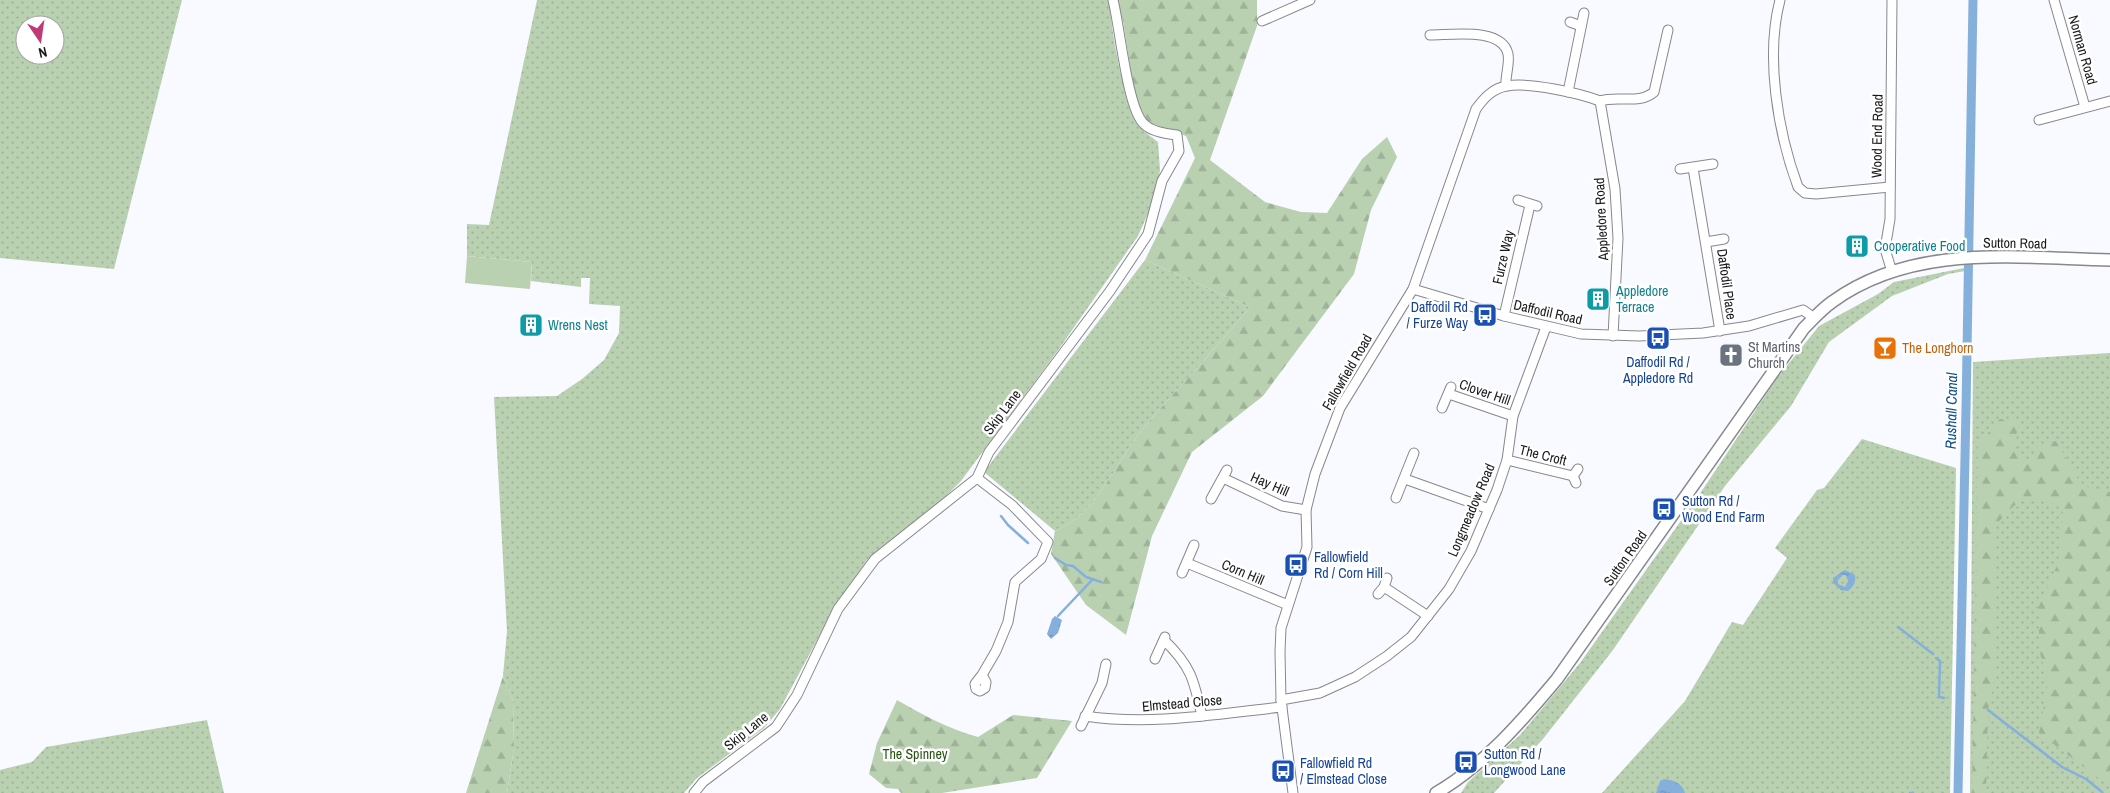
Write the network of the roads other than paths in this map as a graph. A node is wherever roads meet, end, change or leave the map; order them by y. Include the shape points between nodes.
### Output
1 (1114, 0) edge
2 (1310, 0) edge
3 (1780, 0) edge
4 (1892, 0) edge
5 (2054, 0) edge
6 (1584, 13) dead end
7 (1262, 21) dead end
8 (1570, 22) dead end
9 (1580, 26) junction
10 (1668, 30) dead end
11 (1429, 36) dead end
12 (1506, 86) junction
13 (1568, 92) junction
14 (1600, 101) junction
15 (2110, 101) edge
16 (2085, 107) junction
17 (2039, 120) dead end
18 (1713, 164) dead end
19 (1693, 168) junction
20 (1680, 169) dead end
21 (1890, 187) junction
22 (1518, 200) dead end
23 (1724, 238) dead end
24 (1706, 242) junction
25 (2110, 260) edge
26 (1892, 272) junction
27 (1413, 289) junction
28 (1504, 316) junction
29 (1814, 318) junction
30 (1546, 327) junction
31 (1720, 331) junction
32 (1613, 336) junction
33 (1442, 408) dead end
34 (1513, 416) junction
35 (1414, 453) dead end
36 (1508, 460) junction
37 (1575, 476) dead end
38 (977, 478) junction
39 (1405, 479) junction
40 (1396, 498) dead end
41 (1211, 499) dead end
42 (1489, 509) junction
43 (1306, 510) junction
44 (1194, 545) dead end
45 (1187, 563) junction
46 (1182, 573) dead end
47 (1383, 587) dead end
48 (1288, 605) junction
49 (1428, 616) junction
50 (1155, 659) dead end
51 (1106, 664) dead end
52 (982, 676) dead end
53 (1281, 704) junction
54 (1085, 716) junction
55 (1202, 716) junction
56 (1081, 726) dead end
57 (1446, 790) edge
58 (694, 793) edge
59 (1293, 793) edge
60 (1436, 793) edge

1 - 38 street, Skip Lane via 1132,100 1144,124 1165,134 1177,135 1179,151 1162,182 1148,234 1110,291 989,452
2 - 7 street
3 - 21 street via 1772,44 1774,77 1798,187 1804,193 1816,194
4 - 21 street, Wood End Road
5 - 16 street, Norman Road
6 - 9 street
8 - 9 street
9 - 13 street
10 - 14 street via 1661,40 1654,92 1639,99
11 - 12 street via 1484,35 1495,38 1508,55
12 - 13 street
12 - 27 street, Fallowfield Road via 1487,95 1476,109
13 - 14 street
14 - 32 street, Appledore Road via 1615,189 1618,238
15 - 16 street, Norman Road
16 - 17 street, Norman Road
18 - 19 street
19 - 20 street
19 - 24 street, Daffodil Place
21 - 26 street, Wood End Road via 1890,219 1885,249
22 - 28 street, Furze Way via 1534,205
23 - 24 street, Daffodil Place
24 - 31 street, Daffodil Place
25 - 26 main road, Sutton Road via 1955,258 1926,261
26 - 29 main road, Sutton Road via 1847,292
27 - 28 street, Daffodil Road
27 - 43 street, Fallowfield Road via 1340,408 1315,474
28 - 30 street, Daffodil Road
29 - 31 street, Daffodil Road via 1803,310
29 - 57 main road, Sutton Road via 1557,679 1516,727
30 - 32 street, Daffodil Road
30 - 34 street, Longmeadow Road
31 - 32 street, Daffodil Road
33 - 34 street, Clover Hill via 1450,390
34 - 36 street, Longmeadow Road
35 - 39 street
36 - 37 street, The Croft
36 - 42 street, Longmeadow Road
38 - 52 street via 1012,505 1048,542 1041,559 1016,582 1008,622
38 - 58 street, Skip Lane via 875,559 838,610 797,695 776,727
39 - 40 street
39 - 42 street
41 - 43 street, Hay Hill via 1225,474 1282,506
42 - 49 street, Longmeadow Road via 1467,559
43 - 48 street, Fallowfield Road via 1306,547
44 - 45 street
45 - 46 street
45 - 48 street, Corn Hill
47 - 49 street
48 - 53 street, Fallowfield Road via 1281,628
49 - 53 street, Longmeadow Road via 1411,637 1355,677 1320,693
50 - 55 street via 1165,637 1193,678
51 - 54 street via 1102,682
53 - 55 street, Elmstead Close
53 - 59 street, Fallowfield Road
54 - 55 street, Elmstead Close via 1135,721
54 - 56 street
57 - 60 main road, Sutton Road

